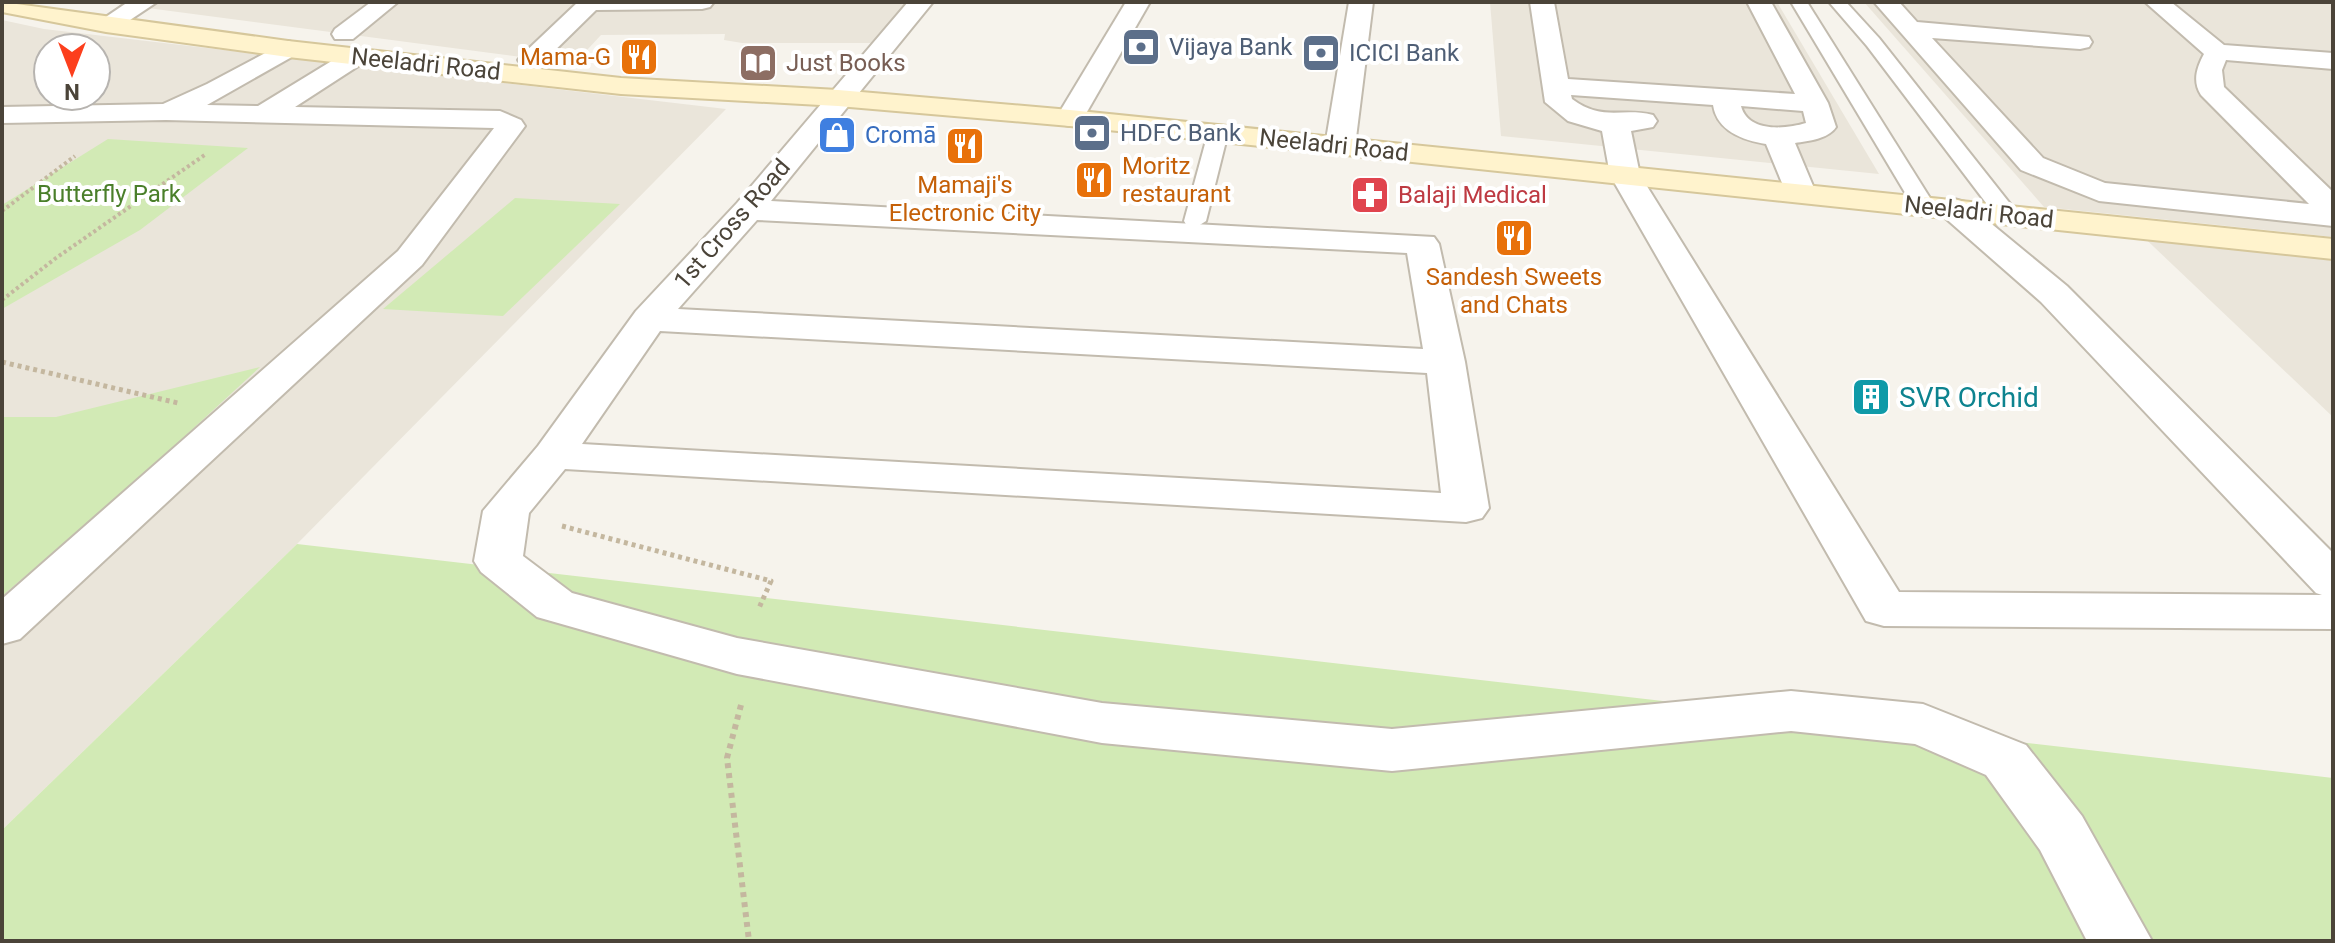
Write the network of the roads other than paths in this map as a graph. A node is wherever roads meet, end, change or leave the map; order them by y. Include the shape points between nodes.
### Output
1 (145, 2) edge
2 (386, 2) edge
3 (702, 2) edge
4 (921, 2) edge
5 (1138, 2) edge
6 (1361, 2) edge
7 (1542, 2) edge
8 (1759, 2) edge
9 (1799, 2) edge
10 (1837, 2) edge
11 (1886, 2) edge
12 (2157, 2) edge
13 (590, 3) edge
14 (2, 5) edge
15 (106, 25) junction
16 (1911, 29) junction
17 (2080, 42) dead end
18 (350, 45) junction
19 (288, 49) junction
20 (2217, 52) junction
21 (531, 60) dead end
22 (2333, 61) edge
23 (1557, 86) junction
24 (1647, 92) junction
25 (1726, 97) junction
26 (838, 98) junction
27 (1814, 103) junction
28 (166, 112) junction
29 (2, 115) edge
30 (261, 116) junction
31 (1070, 118) junction
32 (1616, 126) junction
33 (1218, 133) junction
34 (1778, 138) junction
35 (1340, 146) junction
36 (1625, 175) junction
37 (1800, 193) junction
38 (1939, 208) junction
39 (748, 210) junction
40 (2333, 213) edge
41 (2007, 215) junction
42 (1195, 221) dead end
43 (2333, 249) edge
44 (649, 319) junction
45 (1445, 362) junction
46 (553, 455) junction
47 (2333, 582) edge
48 (2333, 612) edge
49 (2, 627) edge
50 (2120, 941) edge

1 - 15 street
2 - 18 street
3 - 13 street
4 - 26 street, 1st Cross Road
5 - 31 street
6 - 35 street
7 - 23 street
8 - 27 street
9 - 38 lane
10 - 41 lane
11 - 16 street
12 - 20 street
13 - 21 street
14 - 15 main road, Neeladri Road
15 - 19 main road, Neeladri Road
16 - 17 street
16 - 40 street via 2032,164 2099,192
18 - 19 main road, Neeladri Road
18 - 26 main road, Neeladri Road via 621,86
18 - 30 street
19 - 28 street
20 - 22 street
20 - 40 street via 2209,70 2211,89
23 - 24 street
23 - 32 street via 1559,102 1577,117
24 - 25 street
24 - 32 street via 1656,112 1644,121
25 - 27 street
25 - 34 street via 1730,117 1742,128
26 - 31 main road, Neeladri Road
26 - 39 street, 1st Cross Road
27 - 34 street via 1822,127
28 - 29 street
28 - 30 street
30 - 49 street via 500,120 511,126 410,258
31 - 33 main road, Neeladri Road
32 - 36 street
33 - 35 main road, Neeladri Road
33 - 42 lane
34 - 37 street
35 - 36 main road, Neeladri Road
36 - 37 main road, Neeladri Road
36 - 48 street via 1884,609
37 - 38 main road, Neeladri Road
38 - 41 main road, Neeladri Road
38 - 47 street via 2054,294
39 - 44 street, 1st Cross Road
39 - 45 street via 1422,244
41 - 43 main road, Neeladri Road
44 - 45 street
44 - 46 street, 1st Cross Road
45 - 46 street via 1466,508
46 - 50 street, 1st Cross Road via 506,511 498,561 555,605 737,656 1102,723 1392,750 1791,711 1923,724 2006,760 2061,833

